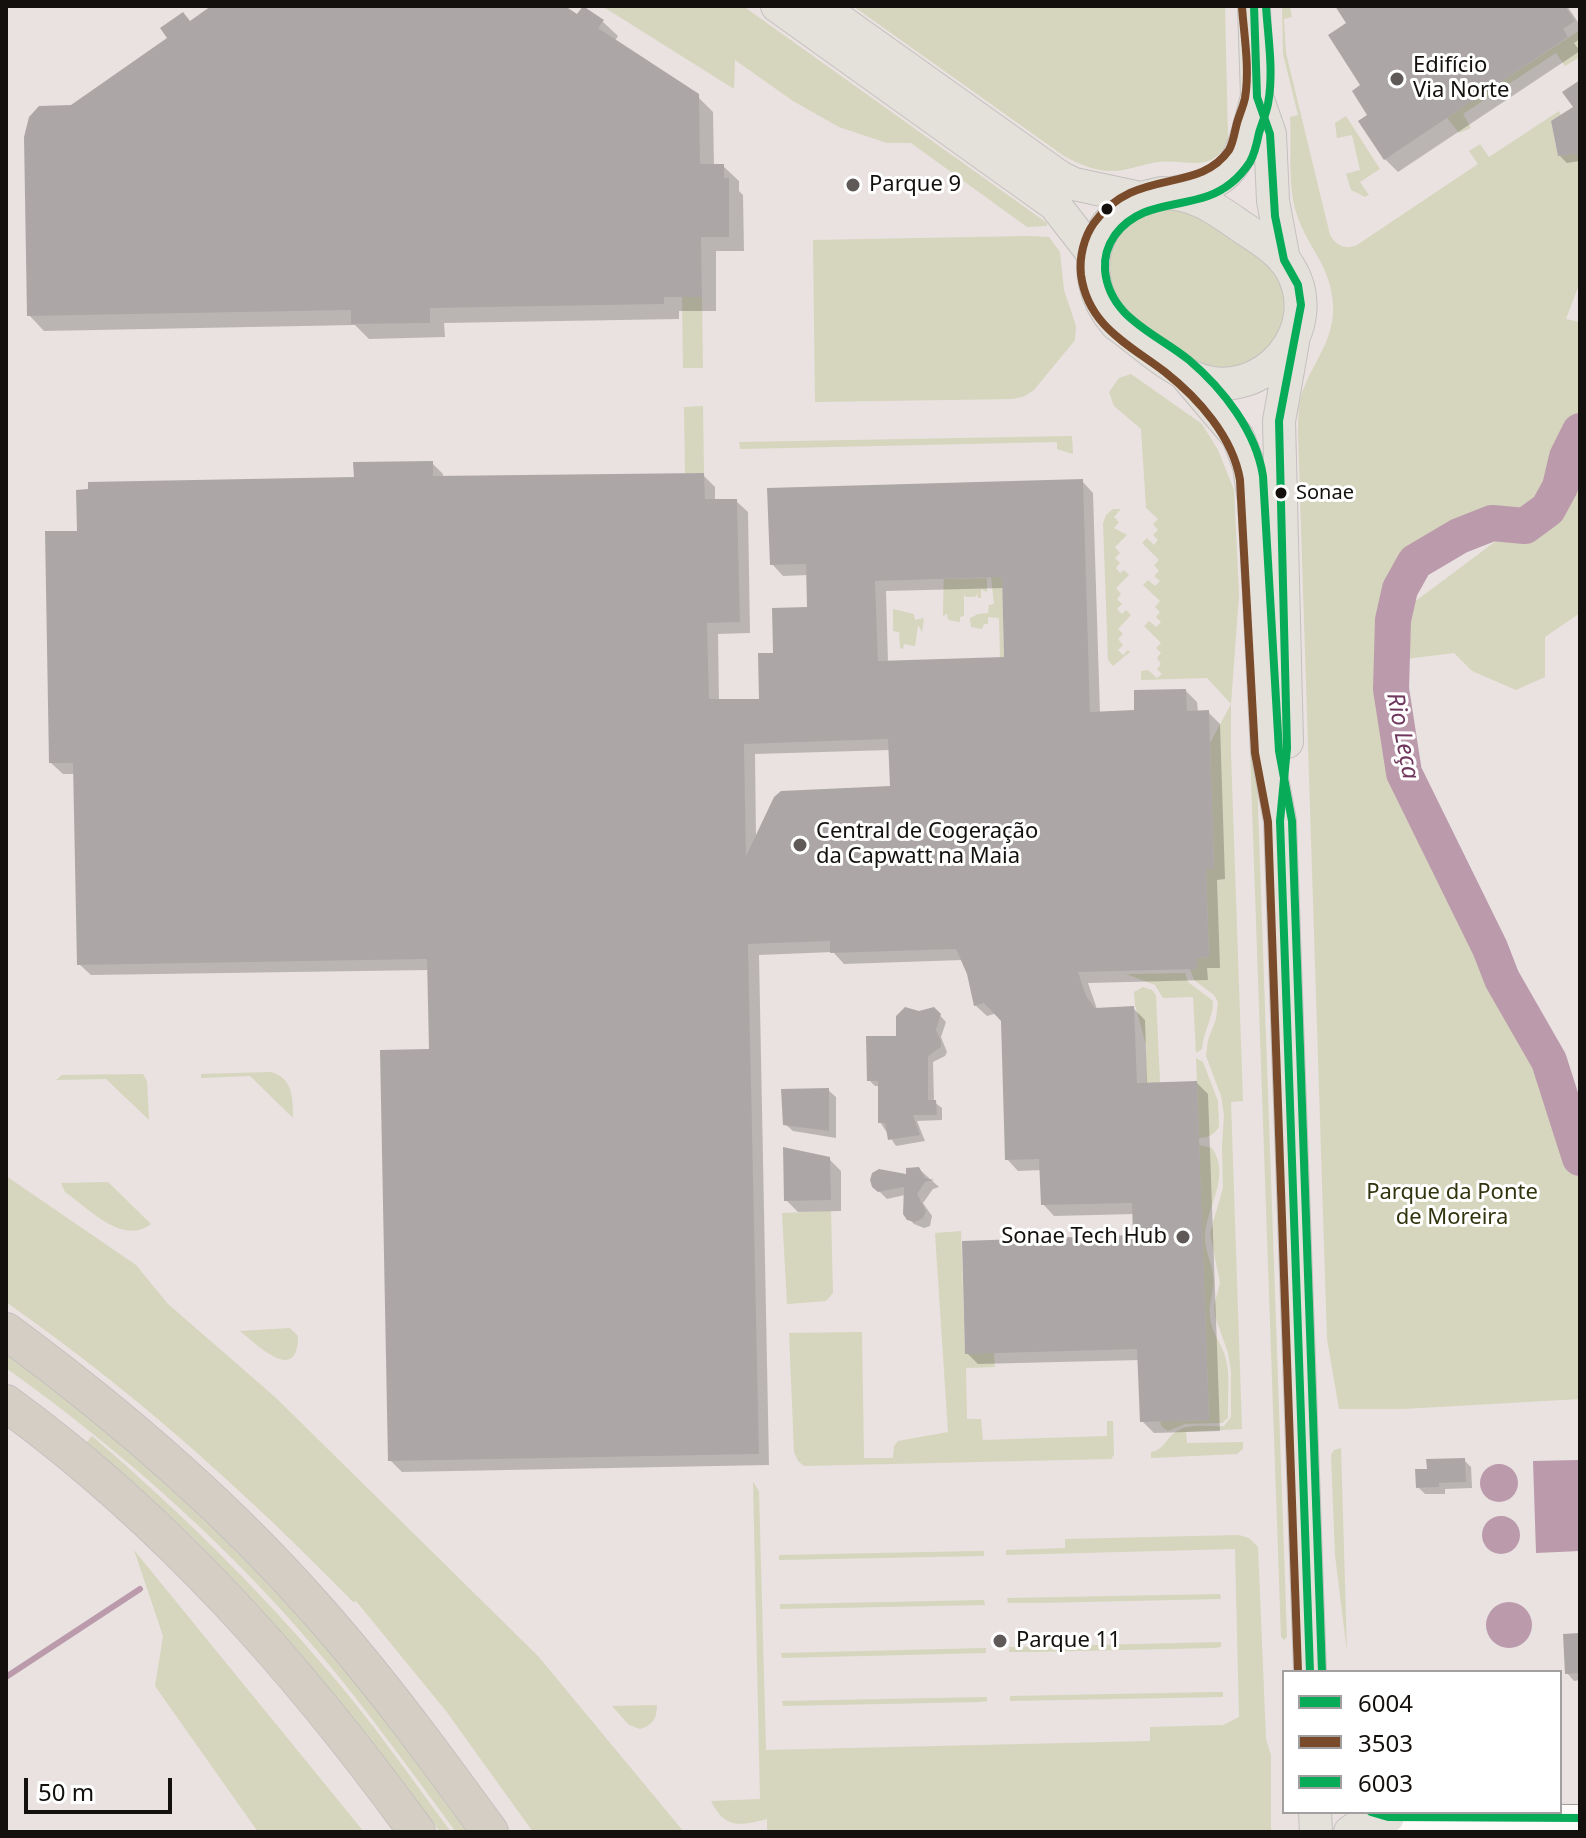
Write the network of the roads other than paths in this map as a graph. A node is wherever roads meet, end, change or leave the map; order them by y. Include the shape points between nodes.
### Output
1 (777, 6) edge
2 (820, 6) edge
3 (1254, 6) edge
4 (1257, 97) junction
5 (1173, 193) junction
6 (1140, 198) junction
7 (1093, 254) junction
8 (1284, 260) junction
9 (1294, 341) junction
10 (1182, 371) junction
11 (1280, 821) junction
12 (6, 1331) edge
13 (6, 1403) edge
14 (1310, 1670) edge
15 (1379, 1814) edge
16 (1580, 1818) edge
17 (417, 1832) edge
18 (490, 1832) edge
19 (1350, 1832) edge

1 - 7 main road via 1055,205
2 - 6 main road via 1060,177
3 - 4 main road
4 - 5 main road via 1243,148 1230,169 1210,184
4 - 8 main road via 1270,134 1273,201
5 - 6 main road
5 - 8 main road via 1213,207
6 - 7 main road via 1111,219
7 - 10 main road via 1095,284 1106,312
8 - 9 main road via 1301,294
9 - 10 main road via 1273,365 1244,381 1217,383
9 - 11 main road via 1279,421 1287,748
10 - 11 main road via 1231,426 1249,466 1267,752
11 - 14 main road
12 - 18 highway via 116,1415 263,1551 364,1664
13 - 17 highway via 138,1512 226,1598 328,1713
15 - 16 street
15 - 19 main road

